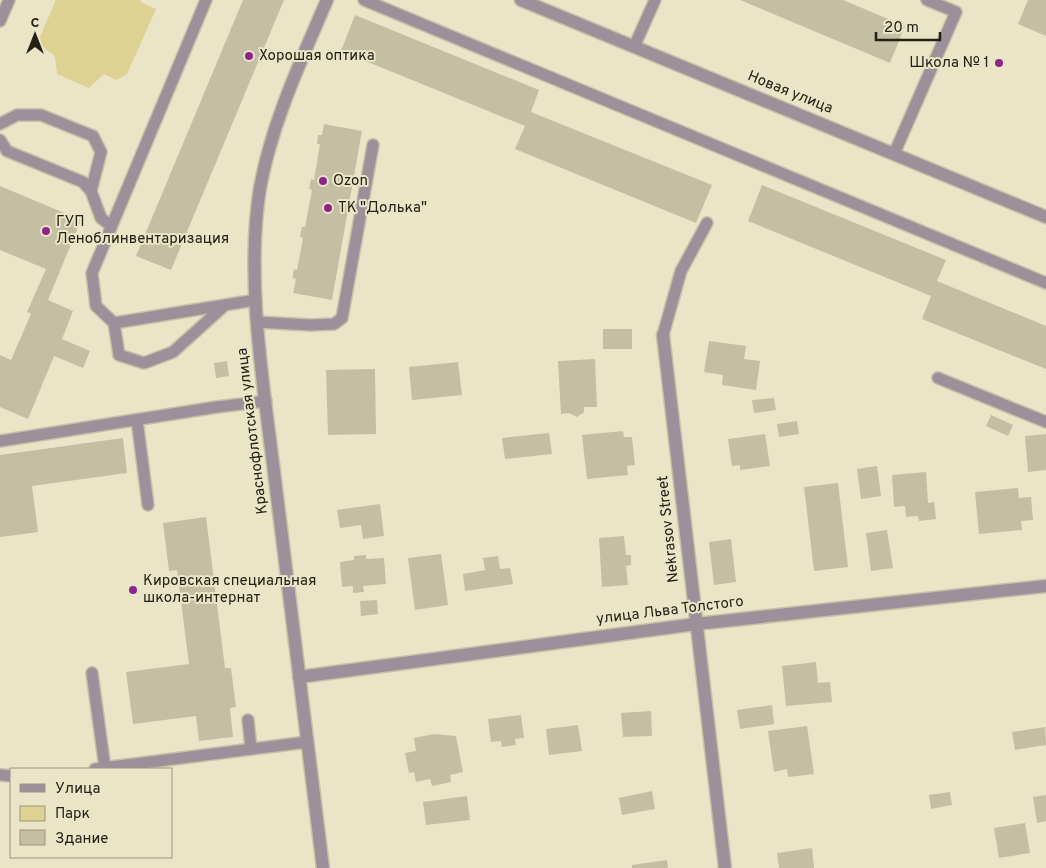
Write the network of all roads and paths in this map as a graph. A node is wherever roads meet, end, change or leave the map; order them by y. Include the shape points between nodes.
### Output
1 (9, 0) edge
2 (206, 0) edge
3 (326, 0) edge
4 (364, 0) edge
5 (521, 0) edge
6 (655, 0) edge
7 (927, 0) edge
8 (0, 21) edge
9 (634, 47) junction
10 (0, 124) edge
11 (0, 140) edge
12 (373, 145) dead end
13 (894, 154) junction
14 (91, 192) junction
15 (1046, 217) edge
16 (707, 224) dead end
17 (111, 226) junction
18 (1046, 283) edge
19 (256, 300) junction
20 (224, 306) junction
21 (258, 322) junction
22 (114, 323) junction
23 (663, 335) joint
24 (938, 378) dead end
25 (266, 401) junction
26 (137, 420) junction
27 (1046, 422) edge
28 (0, 441) edge
29 (148, 505) dead end
30 (1046, 586) edge
31 (696, 624) junction
32 (92, 674) dead end
33 (300, 677) junction
34 (248, 720) dead end
35 (308, 742) junction
36 (251, 749) junction
37 (100, 768) edge
38 (108, 768) edge
39 (323, 868) edge
40 (725, 868) edge

1 - 8 lane
2 - 17 lane
3 - 19 street, Краснофлотская улица via 276,125 260,188
4 - 18 lane
5 - 9 street, Новая улица
6 - 9 lane
7 - 13 lane via 956,12
9 - 13 street, Новая улица
10 - 14 lane via 17,115 41,115 93,136 102,152
11 - 14 lane via 8,151 83,182
12 - 21 lane via 342,318 334,324 310,326
13 - 15 street, Новая улица
14 - 17 lane via 101,218
16 - 23 lane via 682,271
17 - 22 lane via 92,273 96,306
19 - 20 lane
19 - 21 street, Краснофлотская улица
20 - 22 lane
20 - 22 lane via 173,352 144,364 119,355
21 - 25 street, Краснофлотская улица
23 - 31 street, Nekrasov Street
24 - 27 lane
25 - 26 lane
25 - 33 street, Краснофлотская улица
26 - 28 lane
26 - 29 lane
30 - 31 street, улица Льва Толстого
31 - 33 street, улица Льва Толстого
31 - 40 street, Nekrasov Street
32 - 37 lane
33 - 35 street, Краснофлотская улица
34 - 36 lane
35 - 36 lane
35 - 39 street, Краснофлотская улица
36 - 38 lane

